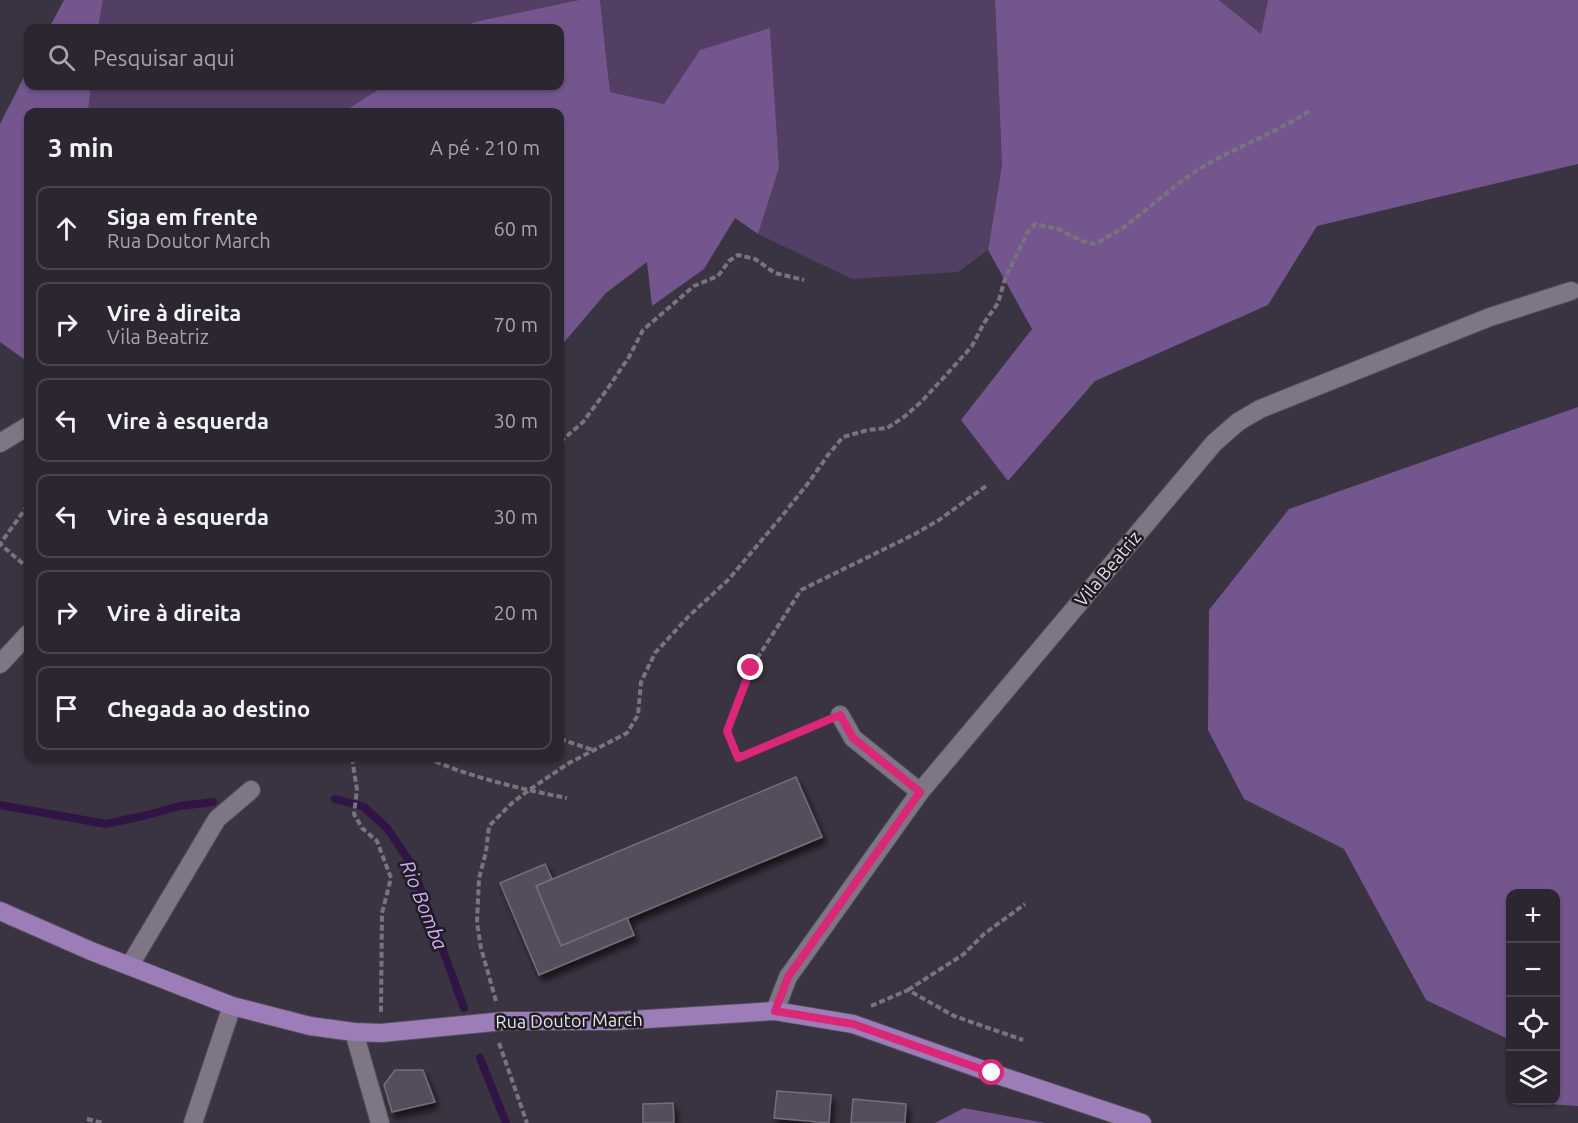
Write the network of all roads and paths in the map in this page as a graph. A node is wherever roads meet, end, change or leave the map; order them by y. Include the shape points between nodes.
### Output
1 (1311, 110) dead end
2 (804, 280) dead end
3 (1571, 291) dead end
4 (24, 428) edge
5 (564, 438) edge
6 (0, 443) edge
7 (986, 486) dead end
8 (24, 511) edge
9 (24, 565) edge
10 (24, 638) edge
11 (0, 664) edge
12 (840, 715) joint
13 (564, 740) edge
14 (594, 750) junction
15 (353, 762) edge
16 (436, 762) edge
17 (251, 790) dead end
18 (529, 790) junction
19 (920, 792) junction
20 (567, 798) dead end
21 (1025, 904) dead end
22 (0, 912) edge
23 (130, 965) junction
24 (908, 990) junction
25 (232, 1006) junction
26 (775, 1011) junction
27 (498, 1022) junction
28 (853, 1024) junction
29 (354, 1032) junction
30 (381, 1034) junction
31 (1023, 1040) dead end
32 (87, 1119) dead end
33 (103, 1123) edge
34 (194, 1123) edge
35 (380, 1123) edge
36 (527, 1123) edge
37 (1142, 1123) edge

1 - 14 path via 1204,167 1167,191 1129,224 1095,244 1035,224 1005,279 998,303 972,346 904,417 887,428 843,438 729,579 655,652 642,682 638,715 627,733
2 - 5 path via 775,273 754,259 738,255 718,276 694,286 643,330 606,391
3 - 19 street, Vila Beatriz via 1490,317 1260,409 1238,422 1214,443
4 - 6 street
7 - 12 path via 923,529 801,590 751,668 727,731 738,758
8 - 9 path via 0,544
10 - 11 street
12 - 19 street via 853,738
13 - 14 path
14 - 18 path
15 - 30 path via 357,790 354,814 377,841 391,878 382,913
16 - 18 path
17 - 23 street via 217,819
18 - 20 path
18 - 27 path via 489,826 479,878 477,923
19 - 26 street, Vila Beatriz via 788,977
21 - 24 path via 964,954
22 - 23 main road, Rua Doutor March
23 - 25 main road, Rua Doutor March
24 - 28 path via 870,1007
24 - 31 path via 954,1016
25 - 29 main road, Rua Doutor March via 310,1026
25 - 34 street
26 - 27 main road, Rua Doutor March via 615,1021
26 - 28 main road, Rua Doutor March
27 - 30 main road, Rua Doutor March
27 - 36 path
28 - 37 main road, Rua Doutor March
29 - 30 main road, Rua Doutor March
29 - 35 street
32 - 33 path

